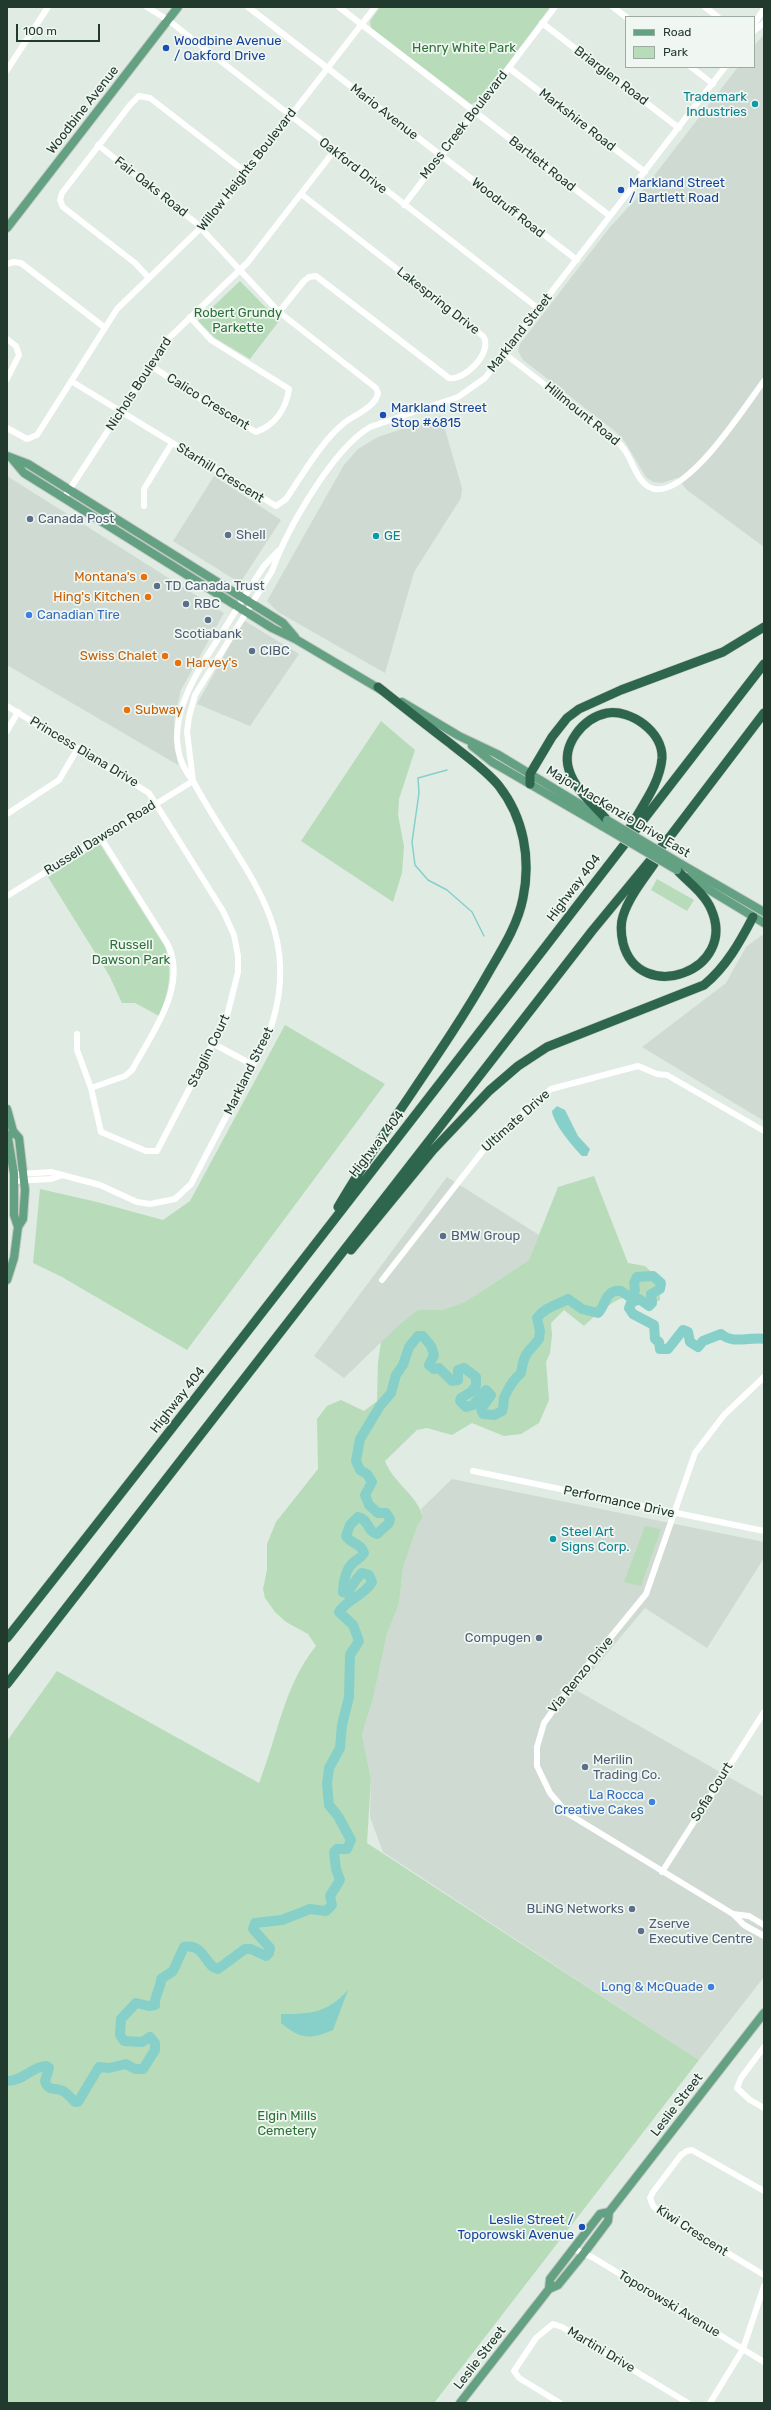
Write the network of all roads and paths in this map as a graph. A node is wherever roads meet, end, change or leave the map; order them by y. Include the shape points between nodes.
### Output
1 (48, 7) edge
2 (147, 7) edge
3 (178, 7) edge
4 (248, 7) edge
5 (339, 7) edge
6 (375, 7) edge
7 (555, 7) edge
8 (613, 7) edge
9 (705, 7) edge
10 (764, 10) edge
11 (625, 16) edge
12 (717, 16) edge
13 (168, 20) junction
14 (542, 23) junction
15 (755, 23) edge
16 (764, 23) edge
17 (362, 25) junction
18 (755, 30) edge
19 (509, 68) junction
20 (693, 68) edge
21 (725, 68) edge
22 (328, 69) junction
23 (7, 70) edge
24 (713, 84) junction
25 (474, 112) junction
26 (290, 116) junction
27 (679, 128) junction
28 (98, 145) junction
29 (334, 151) junction
30 (440, 156) junction
31 (645, 172) junction
32 (247, 173) junction
33 (301, 194) junction
34 (404, 205) junction
35 (610, 216) junction
36 (7, 228) edge
37 (202, 229) junction
38 (577, 260) junction
39 (7, 264) edge
40 (240, 270) junction
41 (149, 278) junction
42 (539, 310) junction
43 (279, 312) junction
44 (190, 317) junction
45 (104, 327) junction
46 (7, 340) edge
47 (505, 354) junction
48 (150, 365) junction
49 (7, 379) edge
50 (72, 380) junction
51 (764, 381) edge
52 (121, 411) junction
53 (7, 428) edge
54 (172, 443) junction
55 (10, 458) edge
56 (70, 490) junction
57 (64, 498) junction
58 (144, 506) dead end
59 (280, 548) junction
60 (243, 598) junction
61 (252, 603) junction
62 (238, 607) junction
63 (246, 612) junction
64 (764, 627) edge
65 (297, 640) junction
66 (764, 664) edge
67 (378, 687) junction
68 (7, 706) edge
69 (18, 712) junction
70 (764, 713) edge
71 (7, 731) edge
72 (459, 736) junction
73 (78, 748) junction
74 (530, 774) junction
75 (193, 781) junction
76 (530, 784) junction
77 (156, 804) junction
78 (7, 814) edge
79 (604, 823) junction
80 (672, 834) junction
81 (101, 838) junction
82 (617, 852) junction
83 (679, 867) junction
84 (7, 896) edge
85 (756, 913) edge
86 (764, 923) edge
87 (77, 1034) dead end
88 (214, 1044) junction
89 (253, 1065) junction
90 (91, 1088) junction
91 (7, 1109) edge
92 (13, 1131) junction
93 (764, 1131) edge
94 (24, 1177) junction
95 (14, 1178) junction
96 (18, 1227) junction
97 (321, 1237) junction
98 (7, 1280) edge
99 (382, 1280) dead end
100 (283, 1328) junction
101 (764, 1377) edge
102 (473, 1472) dead end
103 (674, 1514) junction
104 (764, 1531) edge
105 (7, 1638) edge
106 (7, 1684) edge
107 (764, 1712) edge
108 (662, 1872) junction
109 (733, 1914) junction
110 (764, 1925) edge
111 (764, 1936) edge
112 (764, 2013) edge
113 (764, 2047) edge
114 (764, 2108) edge
115 (764, 2191) edge
116 (609, 2212) junction
117 (574, 2249) junction
118 (584, 2253) junction
119 (764, 2275) edge
120 (764, 2286) edge
121 (549, 2289) junction
122 (743, 2349) junction
123 (764, 2362) edge
124 (460, 2403) edge
125 (560, 2403) edge
126 (688, 2403) edge
127 (710, 2403) edge

1 - 23 street
2 - 13 street, Oakford Drive
3 - 13 main road, Woodbine Avenue
4 - 22 street, Mario Avenue
5 - 17 street, Bartlett Road
6 - 17 street, Willow Heights Boulevard
7 - 14 street, Moss Creek Boulevard
8 - 11 street
9 - 12 street
10 - 15 street
13 - 26 street, Oakford Drive
13 - 36 main road, Woodbine Avenue
14 - 19 street, Moss Creek Boulevard
14 - 27 street, Briarglen Road
16 - 18 street
17 - 22 street, Willow Heights Boulevard
17 - 25 street, Bartlett Road
19 - 25 street, Moss Creek Boulevard
19 - 31 street, Markshire Road
20 - 24 street
21 - 24 street, Markland Street
22 - 26 street, Willow Heights Boulevard
22 - 30 street, Mario Avenue
24 - 27 street, Markland Street
25 - 30 street, Moss Creek Boulevard
25 - 35 street, Bartlett Road
26 - 29 street, Oakford Drive
26 - 32 street, Willow Heights Boulevard
27 - 31 street, Markland Street
28 - 32 street via 130,105 139,96 144,96
28 - 37 street, Fair Oaks Road
28 - 41 street via 62,192 60,200 63,207 129,258
29 - 33 street, Nichols Boulevard
29 - 34 street, Oakford Drive
30 - 34 street, Moss Creek Boulevard
30 - 38 street, Woodruff Road
31 - 35 street, Markland Street
32 - 37 street, Willow Heights Boulevard
33 - 40 street, Nichols Boulevard
33 - 43 street, Lakespring Drive via 483,336 487,341 486,348 470,369 457,378 449,378 316,276 308,277
34 - 42 street, Oakford Drive
35 - 38 street, Markland Street
37 - 40 street, Starhill Crescent
37 - 41 street, Willow Heights Boulevard
38 - 42 street, Markland Street
39 - 45 street via 21,263
40 - 43 street, Starhill Crescent
40 - 44 street, Nichols Boulevard
41 - 45 street, Willow Heights Boulevard via 121,304
42 - 47 street, Markland Street
43 - 54 street, Starhill Crescent via 376,388 377,399 332,435 286,499 276,506
44 - 48 street, Nichols Boulevard via 167,340
44 - 48 street, Calico Crescent via 211,340 289,389 287,403 268,428 256,432 211,406
45 - 50 street, Willow Heights Boulevard
46 - 49 street via 16,346 20,355
47 - 51 street, Hillmount Road via 612,436 626,452 643,483 657,490 673,486 694,471
47 - 59 street, Markland Street via 485,378 458,397 382,421 359,434 333,462
48 - 52 street, Nichols Boulevard
50 - 52 street, Starhill Crescent
50 - 53 street, Willow Heights Boulevard via 37,435 27,439
52 - 54 street, Starhill Crescent
52 - 56 street, Nichols Boulevard
54 - 58 street via 144,489
55 - 56 main road, Major MacKenzie Drive East via 28,464
55 - 57 main road, Major MacKenzie Drive East via 24,473
56 - 57 street, Nichols Boulevard
56 - 60 main road, Major MacKenzie Drive East
57 - 62 main road, Major MacKenzie Drive East
59 - 60 street, Markland Street via 264,566
59 - 61 street, Markland Street via 272,571
60 - 61 main road, Major MacKenzie Drive East
60 - 62 street, Markland Street
61 - 63 street, Markland Street
61 - 65 main road, Major MacKenzie Drive East via 283,624
62 - 63 main road, Major MacKenzie Drive East
62 - 75 street, Markland Street via 192,680 180,710 178,743 185,772
63 - 65 main road, Major MacKenzie Drive East
63 - 75 street, Markland Street via 200,686 190,712 187,737
64 - 74 highway via 723,652 621,690 579,709 567,718 552,737
65 - 67 main road, Major MacKenzie Drive East
66 - 82 highway, Highway 404
67 - 72 main road, Major MacKenzie Drive East
67 - 97 highway via 479,766 498,786 512,807 522,832 528,865 523,899 512,930 472,1002 357,1175
68 - 69 street, Princess Diana Drive
69 - 71 street
69 - 73 street, Princess Diana Drive
70 - 80 highway
72 - 74 main road, Major MacKenzie Drive East
72 - 76 main road, Major MacKenzie Drive East via 492,762
73 - 77 street, Princess Diana Drive via 145,789
73 - 78 street via 59,780
74 - 76 highway
74 - 79 main road, Major MacKenzie Drive East
75 - 77 street, Russell Dawson Road
75 - 89 street, Markland Street via 262,895 277,936 281,962 279,998 270,1030
76 - 79 main road, Major MacKenzie Drive East
77 - 81 street, Russell Dawson Road
77 - 88 street, Staglin Court via 227,917 237,946 239,963 235,990
79 - 82 highway via 581,792 569,770 567,760 574,736 582,727 607,713 623,714 638,720 651,730 659,743 662,756 657,779
79 - 83 main road, Major MacKenzie Drive East, bridge
80 - 83 highway via 670,841 627,906 621,927 629,957 647,972 657,976 681,975 694,969 709,954 714,942 715,919 711,908
80 - 100 highway via 592,931
81 - 84 street, Russell Dawson Road
81 - 90 street via 167,943 173,957 174,971 165,1006 132,1070 125,1076
82 - 97 highway, Highway 404 via 509,996
83 - 85 main road, Major MacKenzie Drive East
85 - 86 main road, Major MacKenzie Drive East
85 - 100 highway via 727,961 704,985 547,1047 494,1086 433,1150 343,1261
87 - 90 street, Staglin Court via 77,1050
88 - 89 street
88 - 90 street, Staglin Court via 160,1148 154,1152 101,1132
89 - 94 street, Markland Street via 191,1184 175,1199 158,1204 142,1204 100,1185 60,1176 51,1179
91 - 92 main road
92 - 94 main road via 19,1138
92 - 95 main road via 8,1138
93 - 99 street, Ultimate Drive via 667,1075 656,1074 638,1066 551,1089 489,1143
94 - 95 street, Markland Street
94 - 96 main road via 23,1219
95 - 96 main road via 14,1215
96 - 98 main road via 14,1258
97 - 105 highway, Highway 404
100 - 106 highway
101 - 103 street, Via Renzo Drive via 724,1415 696,1453
102 - 103 street, Performance Drive
103 - 104 street, Performance Drive
103 - 108 street, Via Renzo Drive via 646,1594 554,1707 544,1723 537,1747 537,1766 550,1793 567,1813
107 - 108 street, Sofia Court
108 - 109 street, Via Renzo Drive
109 - 110 street, Via Renzo Drive via 749,1916
109 - 111 street, Via Renzo Drive via 744,1925
112 - 116 main road, Leslie Street
113 - 114 street via 741,2078 737,2088
115 - 119 street, Kiwi Crescent via 692,2150 681,2155 650,2198 653,2206 660,2212
116 - 117 main road, Leslie Street via 600,2214
116 - 118 main road, Leslie Street via 608,2221
117 - 118 street, Toporowski Avenue
117 - 121 main road, Leslie Street via 550,2279
118 - 121 main road, Leslie Street via 558,2286
118 - 122 street, Toporowski Avenue
120 - 122 street
121 - 124 main road, Leslie Street
122 - 123 street, Toporowski Avenue
122 - 127 street
125 - 126 street, Martini Drive via 519,2378 514,2371 536,2338 553,2324

